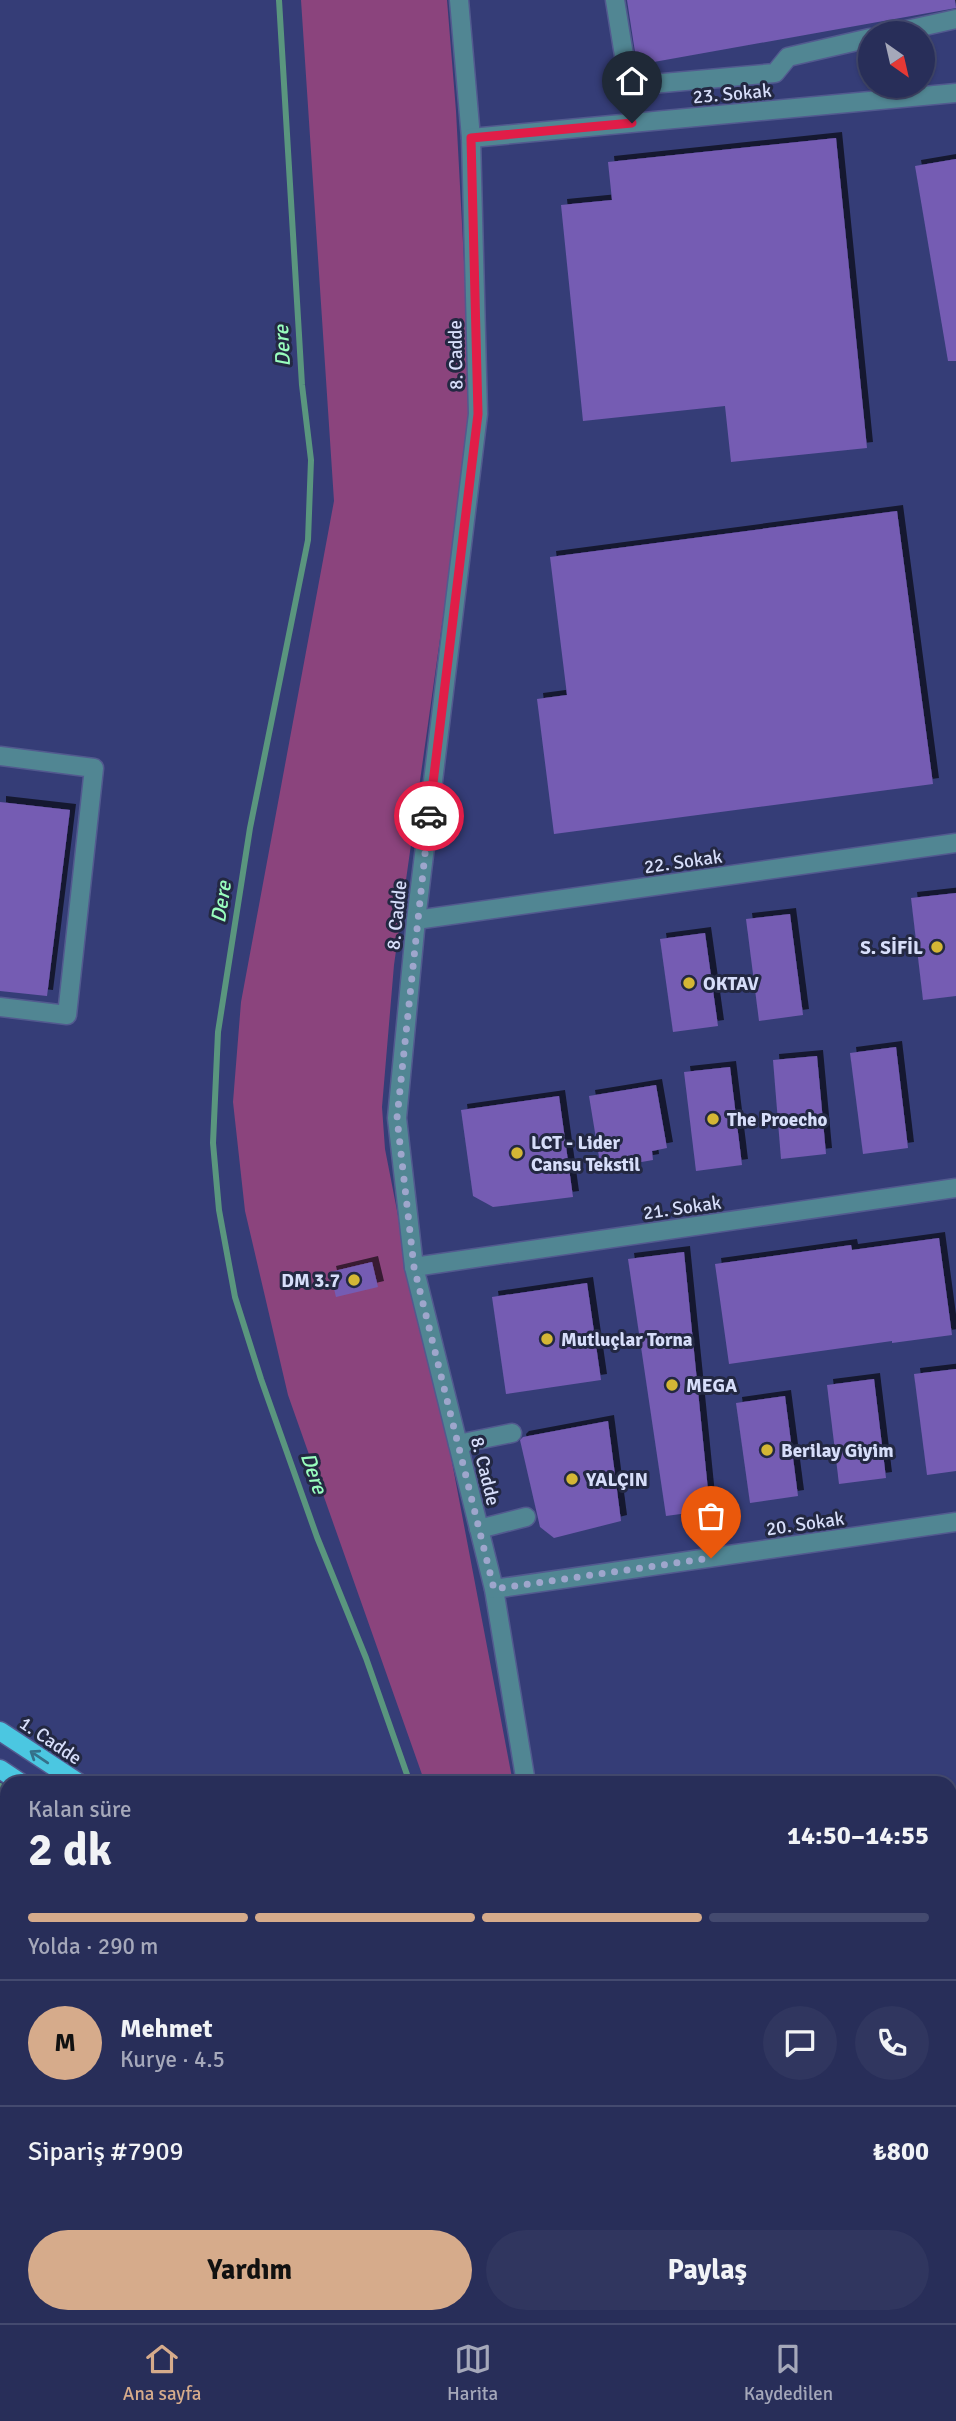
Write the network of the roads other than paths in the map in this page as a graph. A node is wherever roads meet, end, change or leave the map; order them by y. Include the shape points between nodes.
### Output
1 (458, 0) edge
2 (615, 0) edge
3 (956, 19) edge
4 (935, 24) edge
5 (858, 41) edge
6 (956, 93) edge
7 (471, 138) junction
8 (0, 756) edge
9 (956, 843) edge
10 (416, 920) junction
11 (0, 1007) edge
12 (956, 1188) edge
13 (414, 1267) junction
14 (512, 1433) dead end
15 (458, 1444) junction
16 (526, 1517) dead end
17 (956, 1522) edge
18 (479, 1528) junction
19 (494, 1589) junction
20 (0, 1731) edge
21 (68, 1776) edge
22 (525, 1776) edge

1 - 7 street, 8. Cadde
2 - 5 street via 629,86 775,73 788,57
3 - 4 street
6 - 7 street, 23. Sokak
7 - 10 street, 8. Cadde via 478,414
8 - 11 street via 94,768 67,1015
9 - 10 street, 22. Sokak
10 - 13 street, 8. Cadde via 397,1118
12 - 13 street, 21. Sokak
13 - 15 street, 8. Cadde
14 - 15 street
15 - 18 street, 8. Cadde
16 - 18 street
17 - 19 street, 20. Sokak
18 - 19 street, 8. Cadde
19 - 22 street, 8. Cadde
21 -> 20 main road, 1. Cadde

